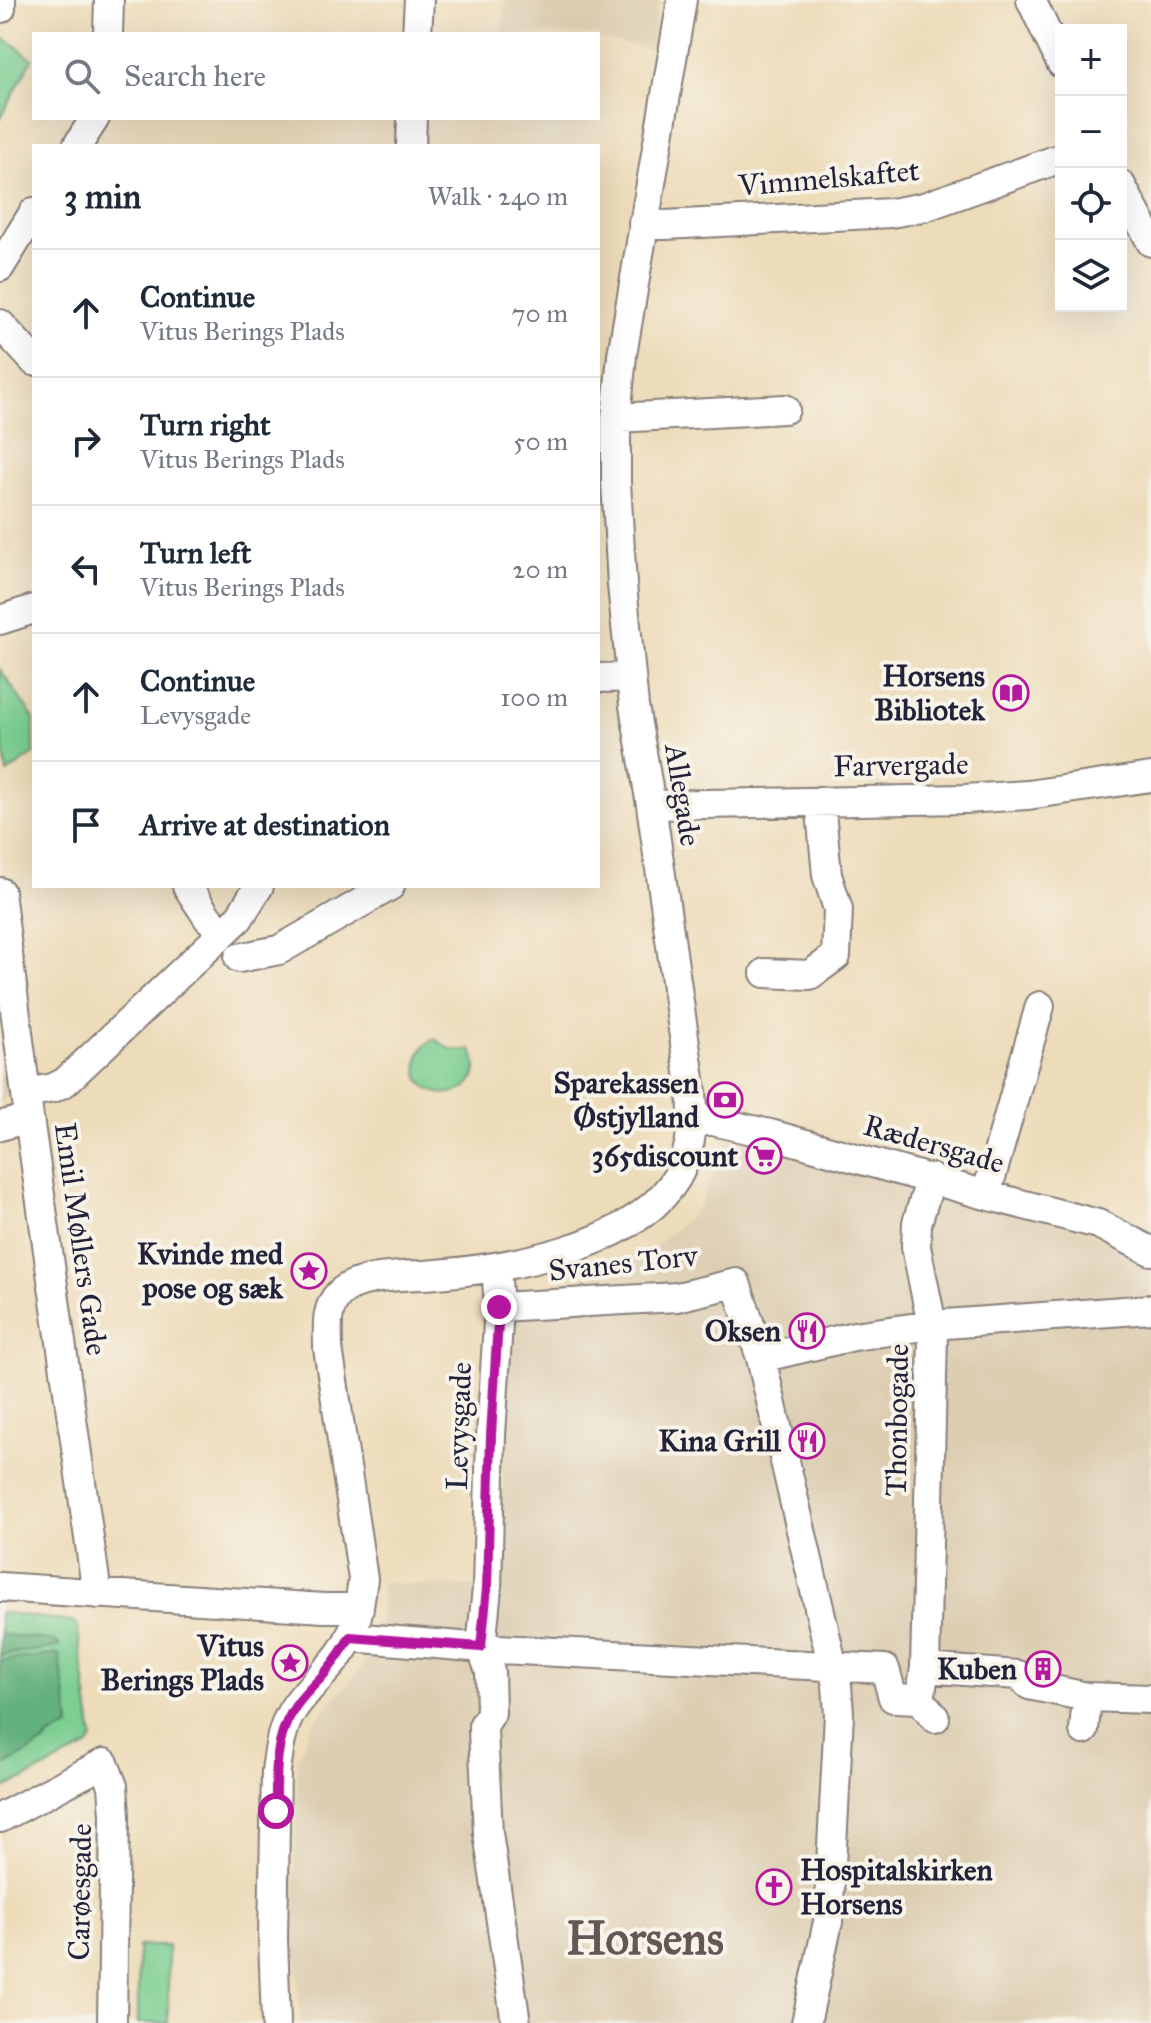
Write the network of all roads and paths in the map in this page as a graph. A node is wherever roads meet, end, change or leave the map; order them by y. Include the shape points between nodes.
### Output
1 (1, 0) edge
2 (109, 0) edge
3 (419, 0) edge
4 (682, 0) edge
5 (1031, 0) edge
6 (1, 8) edge
7 (108, 32) edge
8 (417, 32) edge
9 (1055, 50) edge
10 (94, 120) edge
11 (412, 120) edge
12 (78, 144) edge
13 (411, 144) edge
14 (1055, 160) edge
15 (1127, 196) edge
16 (643, 223) junction
17 (31, 224) edge
18 (1151, 242) edge
19 (0, 267) edge
20 (0, 324) edge
21 (32, 359) edge
22 (785, 409) dead end
23 (616, 418) junction
24 (32, 610) edge
25 (0, 620) edge
26 (631, 677) junction
27 (600, 678) edge
28 (1151, 777) edge
29 (820, 801) junction
30 (651, 805) junction
31 (188, 888) edge
32 (258, 888) edge
33 (387, 888) edge
34 (0, 892) edge
35 (221, 936) junction
36 (239, 958) dead end
37 (765, 973) dead end
38 (1040, 1006) dead end
39 (28, 1106) junction
40 (693, 1121) junction
41 (0, 1126) edge
42 (931, 1178) junction
43 (986, 1195) junction
44 (1151, 1251) edge
45 (496, 1267) junction
46 (499, 1307) junction
47 (1151, 1309) edge
48 (932, 1325) junction
49 (761, 1358) junction
50 (0, 1587) edge
51 (97, 1594) junction
52 (359, 1608) junction
53 (350, 1637) junction
54 (489, 1648) junction
55 (833, 1667) junction
56 (925, 1668) junction
57 (1087, 1697) junction
58 (1151, 1699) edge
59 (1084, 1730) dead end
60 (0, 1818) edge
61 (112, 2023) edge
62 (276, 2023) edge
63 (516, 2023) edge
64 (806, 2023) edge

1 - 6 street
2 - 7 street
3 - 8 street
4 - 16 street, Allegade
5 - 9 street
10 - 12 street
11 - 13 street
14 - 16 street, Vimmelskaftet via 924,207 891,213
15 - 18 street
16 - 23 street, Allegade
17 - 19 street
20 - 21 street
22 - 23 street
23 - 26 street, Allegade
24 - 25 street
26 - 27 street
26 - 30 street, Allegade
28 - 29 street, Farvergade via 1028,795
29 - 30 street, Farvergade
29 - 37 street via 827,875 838,909 836,956 810,975
30 - 40 street, Allegade
31 - 35 street
32 - 35 street
33 - 36 street via 279,950
34 - 39 street, Emil Møllers Gade
35 - 39 street via 65,1082
38 - 43 street
39 - 41 street
39 - 51 street, Emil Møllers Gade
40 - 42 street, Rædersgade via 770,1134
40 - 45 street, Allegade via 681,1168 651,1208 569,1249
42 - 43 street, Rædersgade
42 - 48 street, Thonbogade via 917,1223 916,1247
43 - 44 street, Rædersgade via 1098,1224
45 - 46 street, Levysgade
45 - 52 street, Allegade via 367,1280 332,1304 328,1348 363,1579
46 - 49 street, Svanes Torv via 677,1297 736,1283
46 - 54 street, Levysgade via 491,1435
47 - 48 street
48 - 49 street
48 - 56 street, Thonbogade
49 - 55 street
50 - 51 street
51 - 52 street
52 - 53 street
53 - 54 street
53 - 62 street via 300,1700 279,1747
54 - 55 street
54 - 63 street via 491,1713 483,1726 488,1833
55 - 56 street, Thonbogade via 885,1669 893,1698 928,1708
55 - 64 street via 839,1714 830,1899
56 - 57 street via 1018,1675 1029,1685
57 - 58 street
57 - 59 street
60 - 61 street, Carøesgade via 104,1763 113,1786 115,1815

